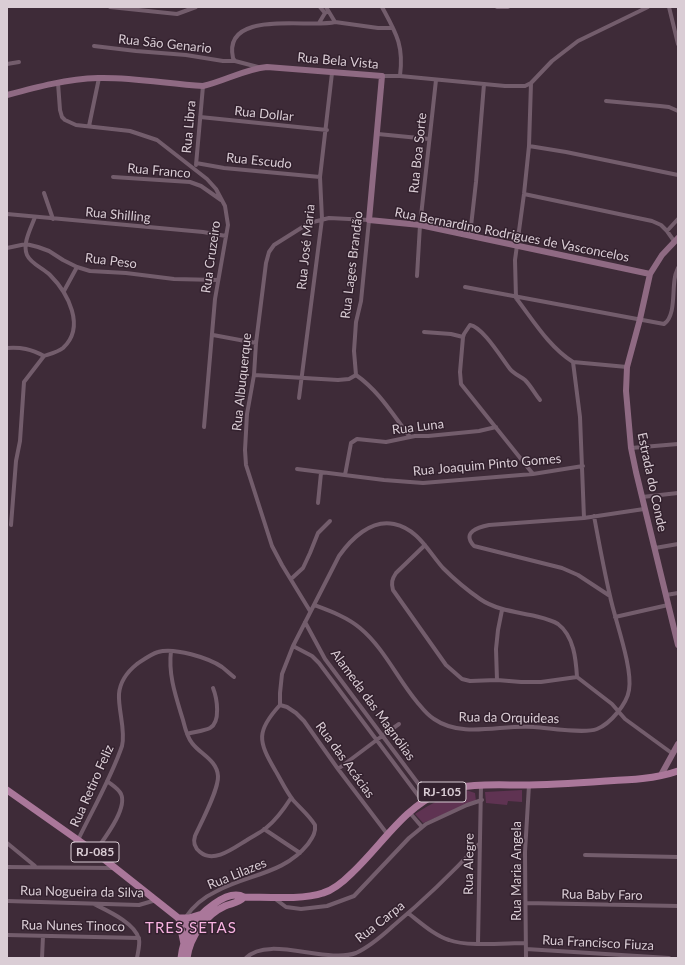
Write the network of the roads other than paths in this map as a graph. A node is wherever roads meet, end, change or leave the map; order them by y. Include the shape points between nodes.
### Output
1 (110, 7) edge
2 (196, 7) edge
3 (320, 7) edge
4 (382, 7) edge
5 (497, 7) edge
6 (508, 7) edge
7 (648, 7) edge
8 (669, 7) edge
9 (326, 10) edge
10 (335, 22) junction
11 (319, 23) junction
12 (393, 28) junction
13 (678, 44) edge
14 (94, 46) dead end
15 (235, 61) junction
16 (19, 62) dead end
17 (7, 64) edge
18 (258, 67) junction
19 (332, 73) junction
20 (382, 76) junction
21 (400, 76) junction
22 (99, 78) junction
23 (436, 80) junction
24 (58, 82) junction
25 (531, 83) junction
26 (484, 84) junction
27 (203, 86) junction
28 (7, 95) edge
29 (606, 101) dead end
30 (678, 111) edge
31 (200, 116) junction
32 (89, 126) junction
33 (326, 130) junction
34 (378, 134) junction
35 (429, 139) junction
36 (529, 146) junction
37 (196, 163) junction
38 (194, 169) junction
39 (678, 175) edge
40 (113, 177) dead end
41 (320, 177) junction
42 (44, 193) dead end
43 (524, 194) junction
44 (223, 200) junction
45 (7, 214) edge
46 (35, 217) junction
47 (53, 219) junction
48 (322, 219) junction
49 (678, 219) edge
50 (369, 220) junction
51 (420, 225) junction
52 (667, 231) junction
53 (226, 236) junction
54 (470, 236) junction
55 (676, 240) edge
56 (26, 244) junction
57 (518, 246) junction
58 (7, 248) edge
59 (77, 267) junction
60 (678, 268) edge
61 (650, 274) junction
62 (417, 276) dead end
63 (676, 277) edge
64 (218, 280) junction
65 (676, 286) edge
66 (465, 287) dead end
67 (64, 291) junction
68 (516, 298) junction
69 (640, 319) junction
70 (424, 332) dead end
71 (213, 335) junction
72 (464, 337) junction
73 (256, 343) junction
74 (7, 348) edge
75 (44, 356) junction
76 (573, 362) junction
77 (627, 367) junction
78 (254, 375) junction
79 (356, 375) junction
80 (301, 377) junction
81 (299, 398) dead end
82 (540, 400) dead end
83 (204, 427) dead end
84 (496, 427) junction
85 (410, 436) junction
86 (678, 444) edge
87 (631, 448) junction
88 (583, 466) junction
89 (297, 469) dead end
90 (321, 473) junction
91 (533, 474) junction
92 (345, 475) junction
93 (678, 493) edge
94 (642, 497) junction
95 (318, 503) dead end
96 (644, 509) junction
97 (594, 516) junction
98 (584, 518) junction
99 (330, 521) dead end
100 (11, 525) dead end
101 (678, 544) edge
102 (425, 545) junction
103 (655, 548) junction
104 (291, 579) junction
105 (678, 593) edge
106 (666, 595) junction
107 (610, 596) junction
108 (314, 605) junction
109 (668, 605) junction
110 (502, 610) junction
111 (310, 611) junction
112 (615, 617) junction
113 (305, 622) junction
114 (678, 643) edge
115 (293, 646) junction
116 (171, 651) junction
117 (234, 677) dead end
118 (577, 677) junction
119 (497, 680) junction
120 (213, 688) dead end
121 (354, 698) junction
122 (349, 703) junction
123 (280, 705) junction
124 (618, 712) junction
125 (399, 724) dead end
126 (187, 734) junction
127 (382, 736) junction
128 (376, 740) junction
129 (678, 744) edge
130 (673, 754) junction
131 (338, 769) junction
132 (678, 771) edge
133 (661, 775) junction
134 (107, 781) junction
135 (529, 785) junction
136 (481, 786) junction
137 (8, 792) edge
138 (291, 798) junction
139 (429, 798) junction
140 (482, 800) junction
141 (423, 802) junction
142 (410, 813) junction
143 (422, 827) junction
144 (264, 829) junction
145 (388, 835) junction
146 (78, 840) junction
147 (7, 843) edge
148 (479, 844) junction
149 (95, 852) junction
150 (300, 853) junction
151 (585, 855) dead end
152 (678, 857) edge
153 (35, 866) junction
154 (7, 867) edge
155 (115, 868) junction
156 (244, 897) junction
157 (272, 897) junction
158 (7, 900) edge
159 (156, 900) junction
160 (94, 903) junction
161 (526, 903) junction
162 (678, 906) edge
163 (408, 913) junction
164 (202, 914) junction
165 (182, 918) junction
166 (203, 922) junction
167 (191, 928) junction
168 (7, 935) edge
169 (43, 936) junction
170 (139, 938) junction
171 (192, 942) junction
172 (478, 943) junction
173 (526, 943) junction
174 (184, 944) junction
175 (526, 949) junction
176 (337, 957) edge
177 (42, 958) edge
178 (137, 958) edge
179 (181, 958) edge
180 (187, 958) edge
181 (246, 958) edge
182 (526, 958) edge
183 (669, 958) edge

1 - 2 street via 177,14
3 - 9 street
4 - 12 street
5 - 6 street
7 - 25 street via 578,41 552,61
8 - 13 street
9 - 10 street
9 - 11 street
10 - 11 street
10 - 12 street
11 - 15 street via 251,27 236,39 232,55
12 - 21 street via 402,56
14 - 15 street, Rua Sāo Genario
15 - 18 street, Rua Sāo Genario
16 - 17 street
18 - 19 street, Rua Bela Vista
18 - 27 street, Rua Bela Vista via 215,84
19 - 20 street, Rua Bela Vista
19 - 33 street, Rua José Maria
20 - 21 street, Rua Bela Vista
20 - 34 street, Rua Lages Brandão
21 - 23 street, Rua Bela Vista
22 - 24 street, Rua Bela Vista
22 - 27 street, Rua Bela Vista
22 - 32 street
23 - 26 street, Rua Bela Vista
23 - 35 street, Rua Boa Sorte
24 - 28 street, Rua Bela Vista
24 - 32 street, Rua Cruzeiro via 62,117 76,125
25 - 26 street, Rua Bela Vista via 525,86
25 - 36 street
26 - 54 street
27 - 31 street, Rua Libra
29 - 30 street via 664,106
31 - 33 street, Rua Dollar
31 - 37 street, Rua Libra
32 - 38 street, Rua Cruzeiro via 130,132 157,140
33 - 41 street, Rua José Maria
34 - 35 street
34 - 50 street, Rua Lages Brandão
35 - 51 street, Rua Boa Sorte
36 - 39 street
36 - 43 street
37 - 38 street, Rua Libra
37 - 41 street, Rua Escudo
38 - 44 street, Rua Cruzeiro via 212,184
40 - 44 street, Rua Franco via 190,182
41 - 48 street, Rua José Maria
42 - 47 street
43 - 52 street via 652,221
43 - 57 street
44 - 53 street, Rua Cruzeiro via 228,218
45 - 46 street, Rua Shilling
46 - 47 street, Rua Shilling
46 - 56 street
47 - 53 street, Rua Shilling
48 - 50 street, Rua Albuquerque
48 - 73 street, Rua Albuquerque via 309,223 288,236 269,252
48 - 80 street, Rua José Maria
49 - 52 street
50 - 51 street, Rua Bernardino Rodrigues de Vasconcelos
50 - 79 street, Rua Lages Brandão via 361,301 356,322
51 - 54 street, Rua Bernardino Rodrigues de Vasconcelos
51 - 62 street, Rua Boa Sorte
52 - 55 street
53 - 64 street, Rua Cruzeiro
54 - 57 street, Rua Bernardino Rodrigues de Vasconcelos
55 - 61 street, Estrada do Conde via 662,255
56 - 58 street, Rua Peso
56 - 59 street, Rua Peso via 50,251
56 - 67 street via 30,260 50,275
57 - 61 street, Rua Bernardino Rodrigues de Vasconcelos
57 - 68 street via 515,260
59 - 64 street, Rua Peso via 90,271 174,279
59 - 67 street
60 - 63 street
61 - 69 street, Estrada do Conde
63 - 65 street
64 - 71 street, Rua Cruzeiro
65 - 69 street via 671,314 664,324
66 - 68 street
67 - 75 street via 72,314 73,333 63,348
68 - 69 street
68 - 76 street via 555,348
69 - 77 street, Estrada do Conde
70 - 72 street
71 - 73 street
71 - 83 street, Rua Cruzeiro
72 - 82 street via 470,325 474,326
72 - 84 street via 461,384
73 - 78 street, Rua Albuquerque
74 - 75 street via 30,349
75 - 100 street via 24,382
76 - 77 street
76 - 88 street
77 - 87 street, Estrada do Conde via 626,391
78 - 80 street
78 - 104 street, Rua Albuquerque via 247,414 246,465 272,546
79 - 80 street via 346,380
79 - 85 street via 379,394
80 - 81 street, Rua José Maria
84 - 85 street, Rua Luna via 479,431
84 - 91 street
85 - 92 street, Rua Luna via 386,442 357,439 351,443
86 - 87 street
87 - 94 street, Estrada do Conde
88 - 91 street, Rua Joaquim Pinto Gomes
88 - 98 street
89 - 90 street, Rua Joaquim Pinto Gomes
90 - 92 street, Rua Joaquim Pinto Gomes
90 - 95 street
91 - 92 street, Rua Joaquim Pinto Gomes via 423,482
93 - 94 street
94 - 96 street, Estrada do Conde
96 - 97 street
96 - 103 street, Estrada do Conde
97 - 98 street
97 - 107 street, Rua da Orquideas
98 - 107 street via 480,527 472,531 470,540 474,546 480,548 562,568 578,575
99 - 104 street via 318,533 303,568
101 - 103 street
102 - 108 street via 410,530 393,523 367,529 357,535 339,556
102 - 110 street via 461,584 489,605
102 - 119 street via 392,578 393,590 455,674 470,681
103 - 106 street, Estrada do Conde
104 - 111 street, Rua Albuquerque
105 - 106 street
106 - 109 street, Estrada do Conde
107 - 112 street, Rua da Orquideas
108 - 111 street
108 - 124 street, Rua da Orquideas via 361,628 422,709 440,723 482,730 515,726 586,730 604,726
109 - 112 street
109 - 114 street, Estrada do Conde
110 - 118 street via 558,624 568,636 575,655
110 - 119 street via 496,648
111 - 113 street
112 - 124 street, Rua da Orquideas via 630,689
113 - 115 street
113 - 121 street, Alameda das Magnólias via 326,659
115 - 122 street, Alameda das Magnólias via 315,659
115 - 123 street via 282,674
116 - 117 street via 213,662
116 - 126 street via 171,678
116 - 134 street, Rua Retiro Feliz via 157,652 125,675 119,694 122,744
118 - 119 street via 542,682
118 - 124 street via 612,704
120 - 126 street via 217,698 214,723 209,728
121 - 122 street
121 - 127 street, Alameda das Magnólias
122 - 128 street, Alameda das Magnólias
123 - 131 street, Rua das Acácias via 287,707 304,721
123 - 138 street via 267,720 262,733 262,744 266,756
124 - 130 street
125 - 127 street
126 - 144 street via 192,743 214,765 218,778 195,836 194,844 198,850 208,856 216,856
127 - 128 street
127 - 139 street, Alameda das Magnólias
128 - 131 street
128 - 141 street, Alameda das Magnólias
129 - 130 street
130 - 133 street
131 - 145 street, Rua das Acácias
132 - 133 main road, RJ-105
133 - 135 main road, RJ-105 via 634,780
134 - 146 street, Rua Retiro Feliz
134 - 149 street via 121,795 121,806 114,823
135 - 136 main road, RJ-105
135 - 161 street, Rua Maria Angela via 525,852
136 - 139 main road, RJ-105 via 462,787
136 - 140 street, Rua Alegre
137 - 146 main road, RJ-085
138 - 144 street via 280,814
138 - 150 street, Rua Lilazes via 315,825 316,830
139 - 141 main road, RJ-105
140 - 143 street via 439,817
140 - 148 street, Rua Alegre
141 - 142 main road, RJ-105
142 - 143 street
142 - 145 main road, RJ-105
143 - 157 street via 354,896 327,906 301,910 286,907
144 - 150 street
145 - 157 main road, RJ-105 via 366,860 334,888 312,896
146 - 149 main road, RJ-085
147 - 153 street
148 - 163 street, Rua Carpa
148 - 172 street, Rua Alegre
149 - 155 main road, RJ-085
150 - 165 street, Rua Lilazes via 278,868 217,890
151 - 152 street
153 - 154 street
153 - 155 street
155 - 159 main road, RJ-085
156 - 157 main road, RJ-105
156 - 164 main road, RJ-105 via 241,895 226,898
156 - 166 main road, RJ-105 via 210,915
158 - 160 street, Rua Nogueira da Silva
159 - 160 street, Rua Nogueira da Silva via 140,905
159 - 165 main road, RJ-085
160 - 170 street via 129,924
161 - 162 street, Rua Baby Faro
161 - 173 street, Rua Maria Angela
163 - 172 street via 440,936 462,943
163 - 176 street, Rua Carpa via 363,949
164 - 165 main road
164 - 167 main road, RJ-105
165 - 167 main road, RJ-085
165 - 174 main road
166 - 167 main road
166 - 171 main road, RJ-105
167 - 171 main road
167 - 174 main road, RJ-105
168 - 169 street, Rua Nunes Tinoco
169 - 170 street, Rua Nunes Tinoco
169 - 177 street
170 - 178 street
171 - 180 main road, RJ-105
172 - 173 street
173 - 175 street, Rua Maria Angela
174 - 179 main road, RJ-105
175 - 182 street, Rua Maria Angela
175 - 183 street, Rua Francisco Fiuza
176 - 181 street, Rua Carpa via 266,949 256,951

